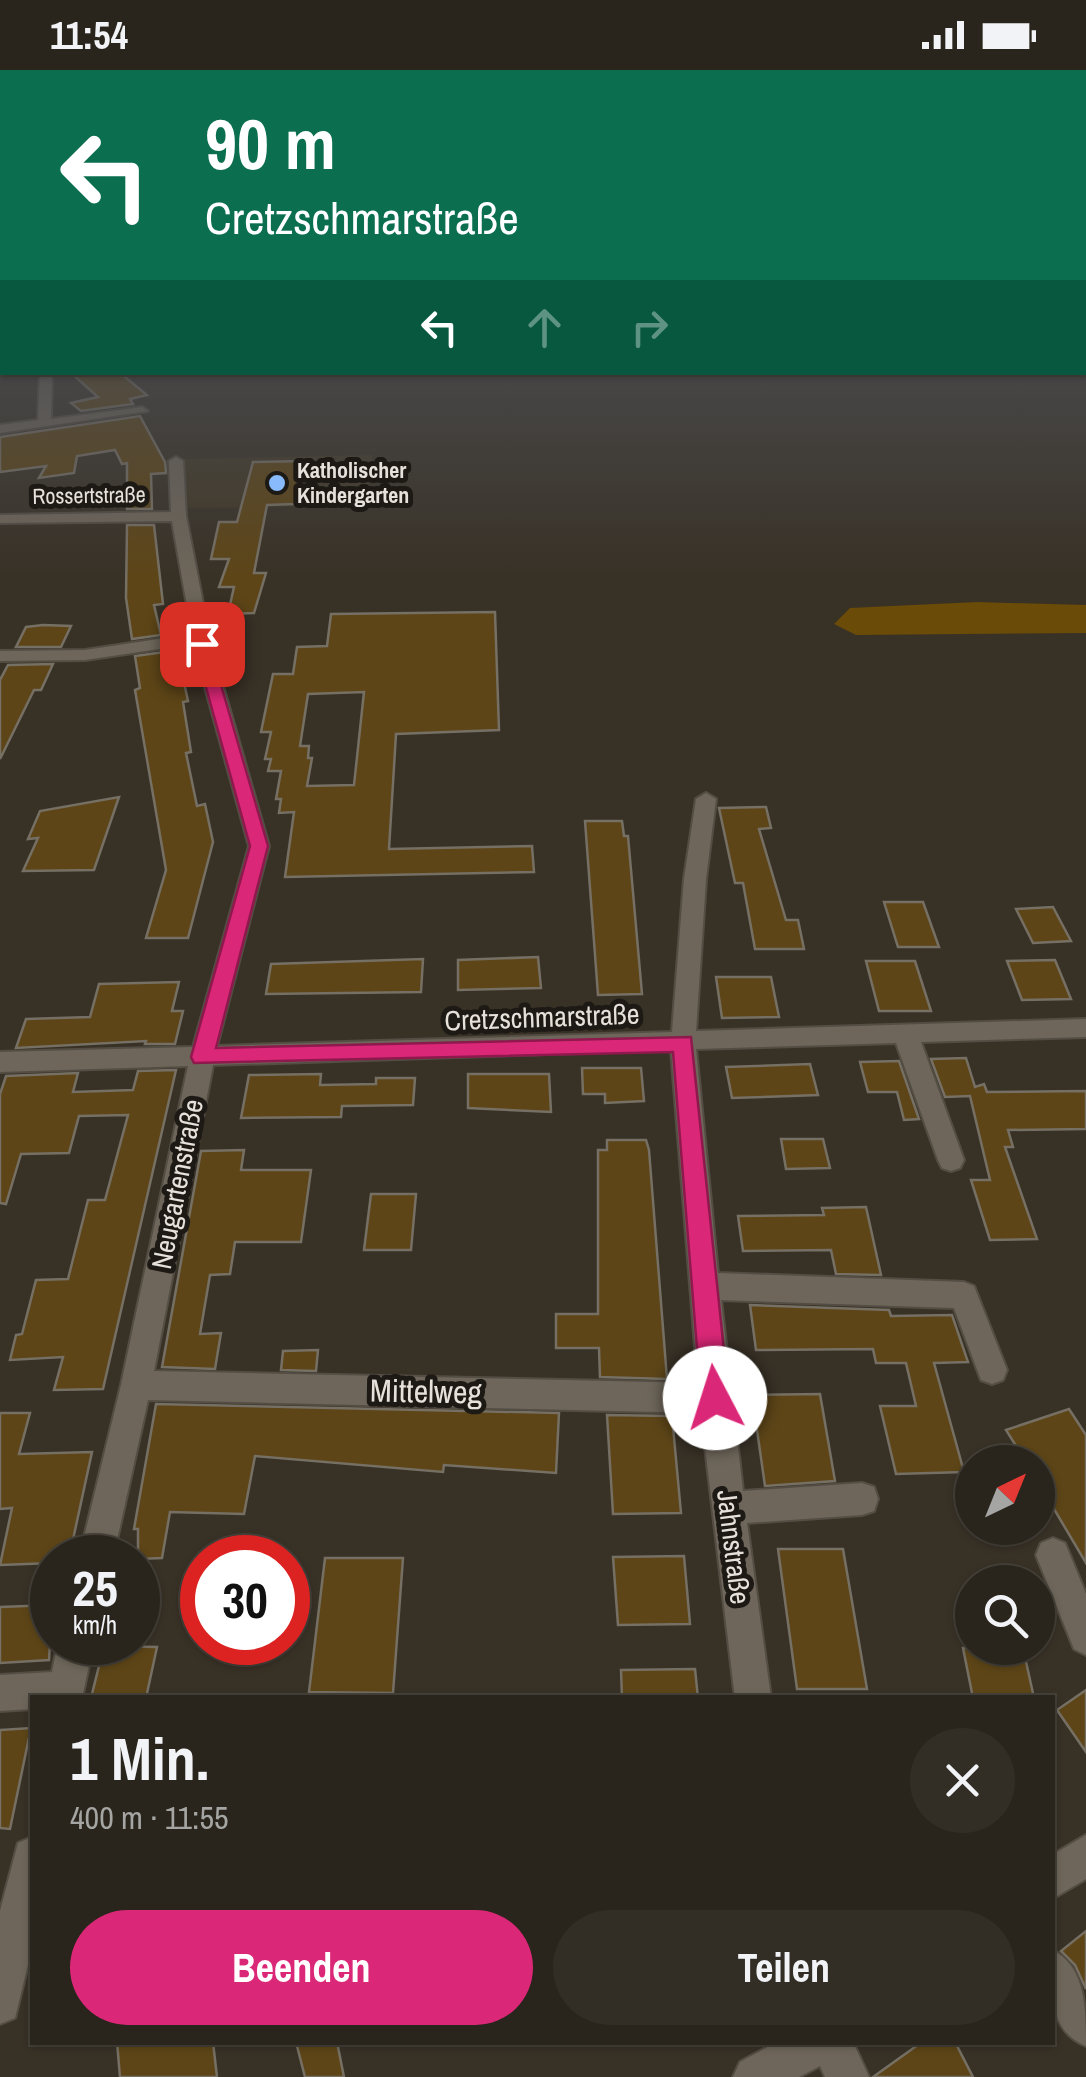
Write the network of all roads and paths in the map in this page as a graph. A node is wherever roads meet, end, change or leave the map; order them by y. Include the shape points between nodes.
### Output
1 (45, 391) edge
2 (142, 411) dead end
3 (44, 424) junction
4 (0, 429) edge
5 (176, 461) dead end
6 (180, 516) junction
7 (0, 519) edge
8 (200, 638) junction
9 (0, 656) edge
10 (706, 799) dead end
11 (1086, 1028) edge
12 (905, 1032) junction
13 (683, 1043) junction
14 (202, 1057) junction
15 (0, 1062) edge
16 (952, 1160) dead end
17 (705, 1286) junction
18 (992, 1370) dead end
19 (136, 1385) junction
20 (715, 1398) junction
21 (862, 1499) dead end
22 (729, 1508) junction
23 (101, 1535) edge
24 (1053, 1556) dead end
25 (1086, 1638) edge
26 (71, 1665) edge
27 (0, 1693) edge
28 (65, 1693) edge
29 (753, 1695) edge
30 (1086, 1855) edge
31 (30, 1863) edge
32 (1055, 1877) edge
33 (8, 1932) edge
34 (1055, 1975) edge
35 (0, 2003) edge
36 (1086, 2025) edge
37 (816, 2045) edge
38 (833, 2045) edge
39 (755, 2077) edge
40 (847, 2077) edge

1 - 3 street
2 - 3 street
3 - 4 street
5 - 6 street, Neugartenstraße
6 - 7 street, Rossertstraße
6 - 8 street, Neugartenstraße
8 - 9 street via 85,655
8 - 14 street, Neugartenstraße via 259,846
10 - 13 street, Jahnstraße
11 - 12 street, Cretzschmarstraße
12 - 13 street, Cretzschmarstraße
12 - 16 street
13 - 14 street, Cretzschmarstraße
13 - 17 street, Jahnstraße
14 - 15 street, Cretzschmarstraße
14 - 19 street, Neugartenstraße
17 - 18 street via 964,1294
17 - 20 street, Jahnstraße
19 - 20 street, Mittelweg
19 - 23 street, Neugartenstraße
20 - 22 street, Jahnstraße
21 - 22 street
22 - 29 street, Jahnstraße
24 - 25 street
26 - 28 street
27 - 28 street
30 - 32 street
31 - 33 street
33 - 35 street
34 - 36 street
37 - 39 street
38 - 40 street

